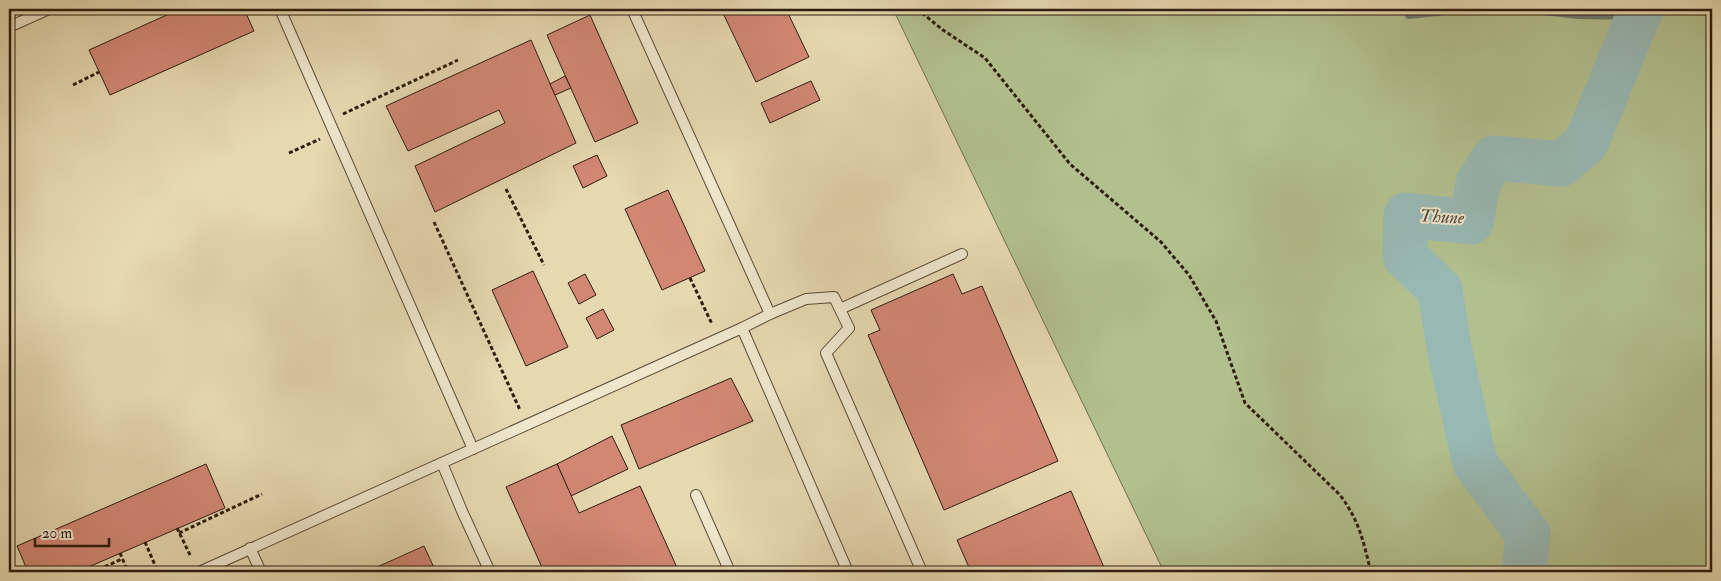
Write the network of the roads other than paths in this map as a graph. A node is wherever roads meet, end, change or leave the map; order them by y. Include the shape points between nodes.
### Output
1 (49, 9) edge
2 (280, 9) edge
3 (632, 9) edge
4 (9, 27) edge
5 (962, 254) dead end
6 (840, 309) junction
7 (770, 314) junction
8 (742, 328) junction
9 (473, 449) junction
10 (442, 463) junction
11 (696, 495) dead end
12 (250, 548) junction
13 (196, 568) edge
14 (260, 572) edge
15 (490, 572) edge
16 (730, 572) edge
17 (848, 572) edge
18 (922, 572) edge

1 - 4 lane
2 - 9 lane
3 - 7 lane
5 - 6 lane
6 - 7 lane via 834,297 815,298
6 - 18 lane via 849,328 826,353
7 - 8 lane
8 - 9 lane
8 - 17 lane
9 - 10 lane
10 - 12 lane
10 - 15 lane
11 - 16 lane
12 - 13 lane
12 - 14 lane

